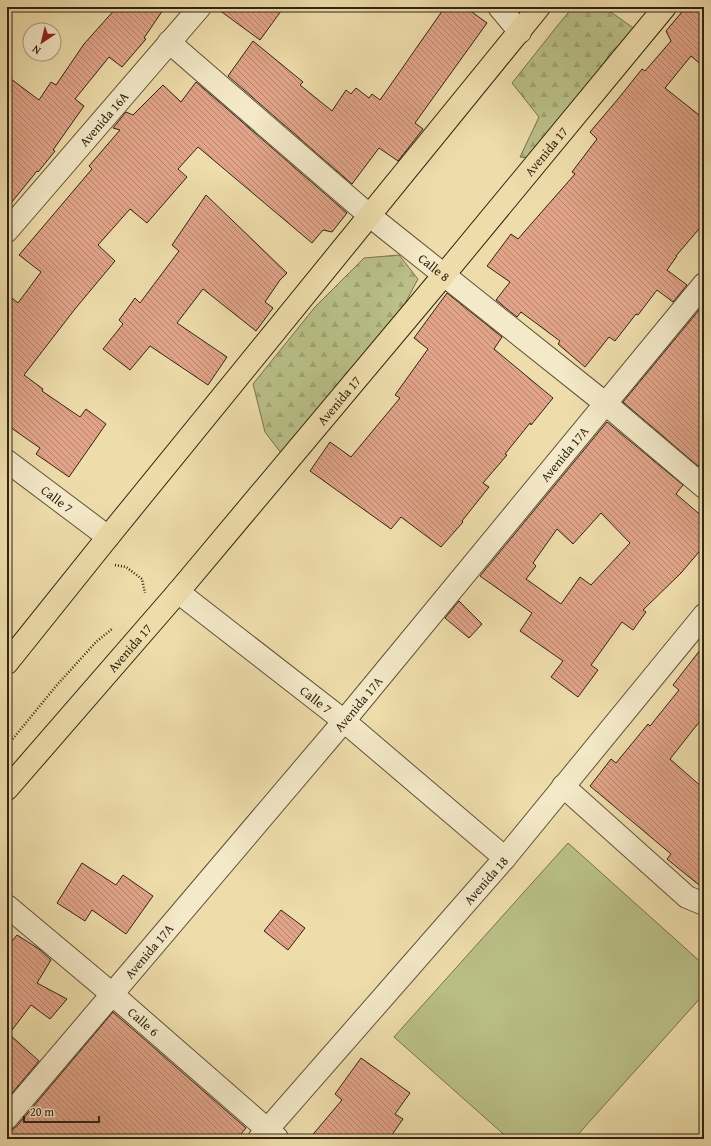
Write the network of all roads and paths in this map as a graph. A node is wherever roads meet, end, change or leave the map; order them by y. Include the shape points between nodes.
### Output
1 (200, 7) edge
2 (499, 7) edge
3 (539, 7) edge
4 (665, 7) edge
5 (520, 32) junction
6 (169, 42) junction
7 (370, 216) junction
8 (7, 231) edge
9 (443, 276) junction
10 (704, 284) edge
11 (606, 404) junction
12 (7, 461) edge
13 (704, 487) edge
14 (108, 537) junction
15 (178, 592) junction
16 (704, 615) edge
17 (113, 628) dead end
18 (7, 663) edge
19 (344, 721) junction
20 (7, 746) edge
21 (563, 786) junction
22 (7, 789) edge
23 (505, 858) junction
24 (704, 904) edge
25 (7, 906) edge
26 (112, 994) junction
27 (7, 1118) edge
28 (268, 1136) edge

1 - 6 street, Avenida 16A
2 - 5 street
3 - 5 main road
4 - 9 main road, Avenida 17
5 - 7 main road
6 - 7 street, Calle 8
6 - 8 street, Avenida 16A
7 - 9 street, Calle 8
7 - 14 main road
9 - 11 street, Calle 8
9 - 15 main road, Avenida 17
10 - 11 street, Avenida 17A
11 - 13 street, Calle 8
11 - 19 street, Avenida 17A
12 - 14 street, Calle 7
14 - 18 main road
15 - 19 street, Calle 7
15 - 22 main road, Avenida 17
16 - 21 street, Avenida 18
17 - 20 path via 96,642 56,686
19 - 23 street, Calle 7
19 - 26 street, Avenida 17A
21 - 23 street, Avenida 18
21 - 24 street via 687,897
23 - 28 street, Avenida 18
25 - 26 street, Calle 6
26 - 27 street, Avenida 17A
26 - 28 street, Calle 6

